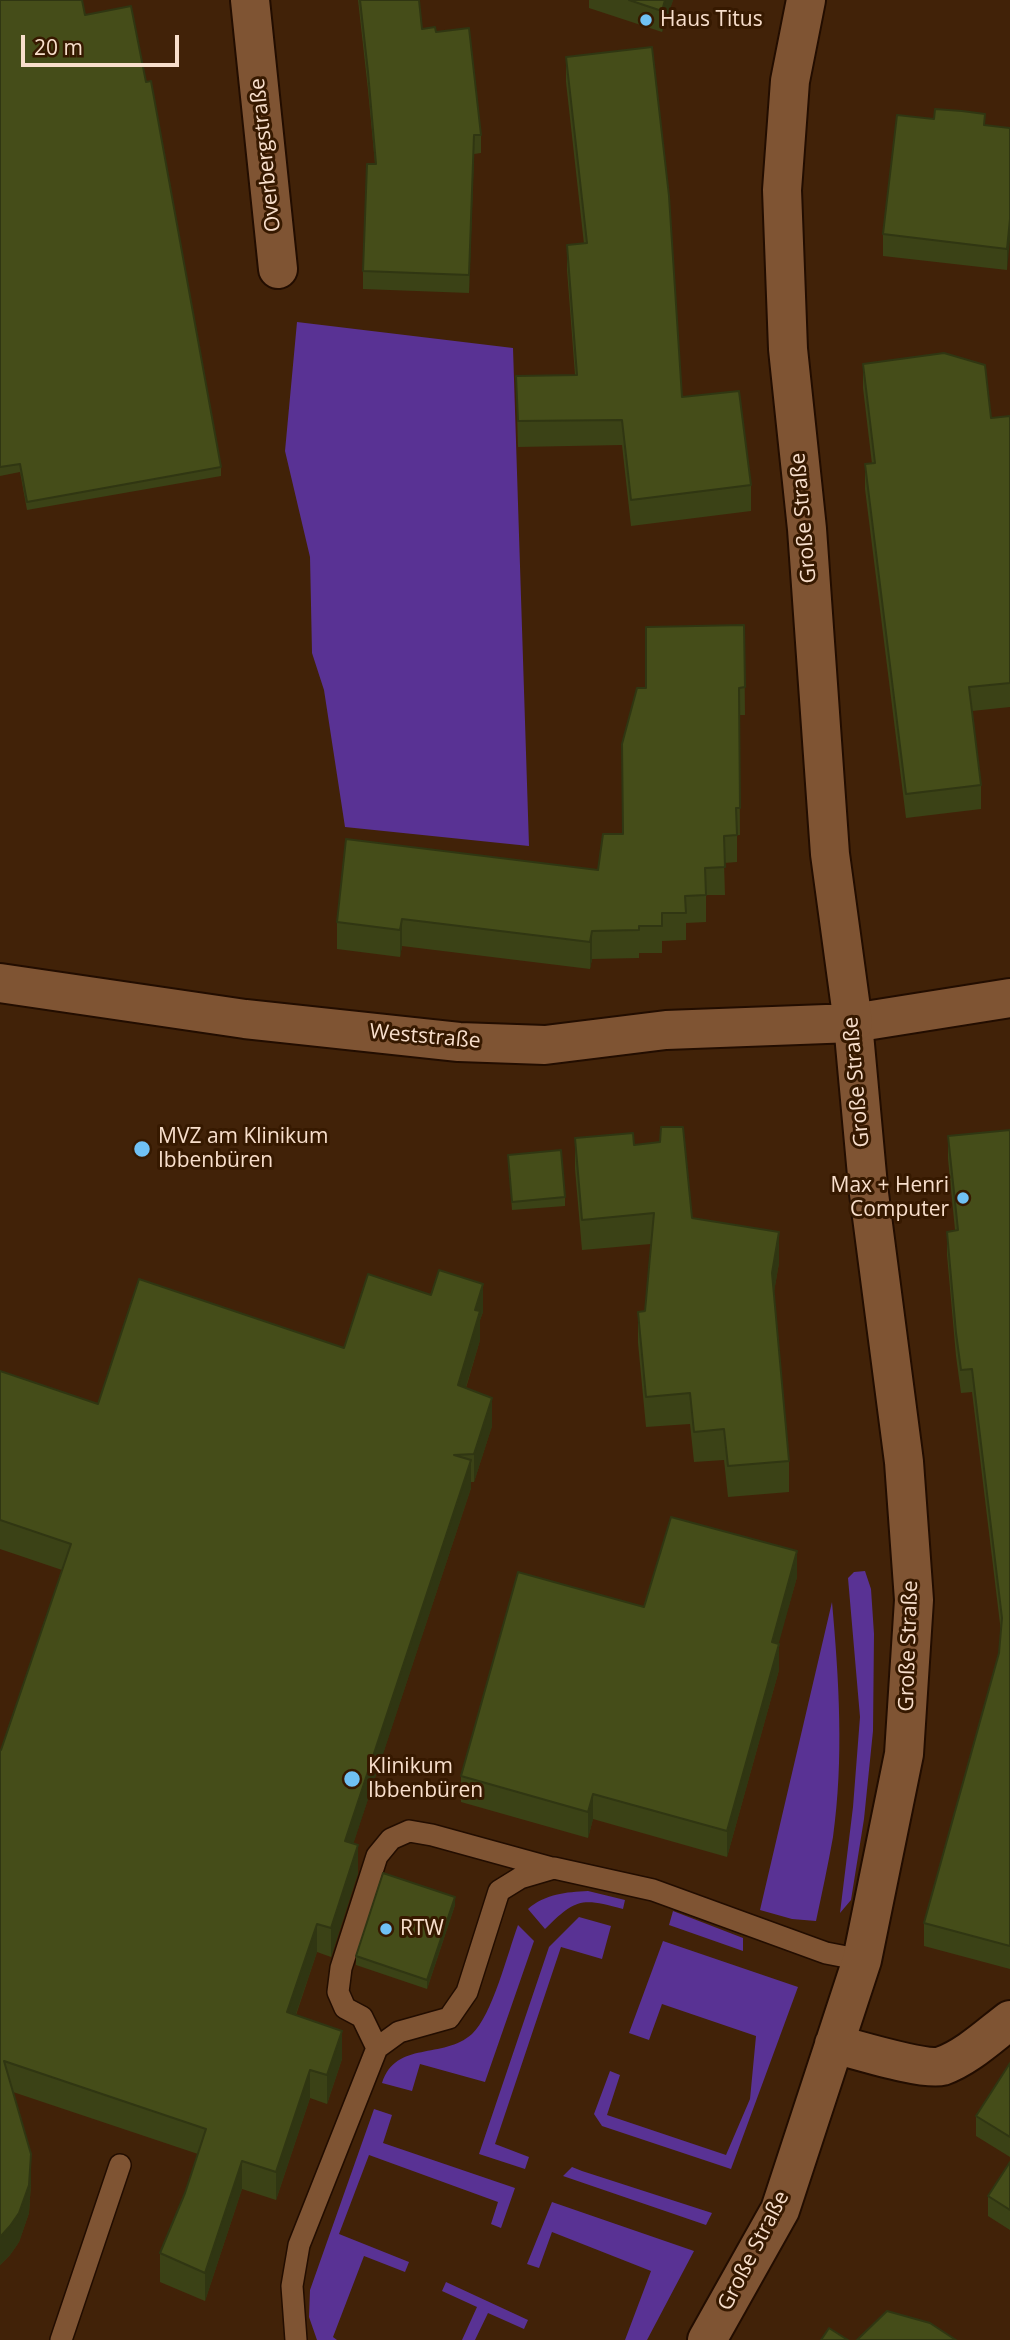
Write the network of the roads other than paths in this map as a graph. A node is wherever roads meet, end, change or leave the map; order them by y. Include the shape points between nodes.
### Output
1 (250, 0) edge
2 (806, 0) edge
3 (278, 269) dead end
4 (0, 983) edge
5 (1010, 998) edge
6 (853, 1023) junction
7 (554, 1868) junction
8 (862, 1960) junction
9 (1010, 2020) edge
10 (834, 2044) junction
11 (377, 2048) junction
12 (120, 2165) dead end
13 (61, 2340) edge
14 (296, 2340) edge
15 (707, 2340) edge

1 - 3 street, Overbergstraße
2 - 6 street, Große Straße via 790,81 782,190 788,349 807,529 830,854
4 - 6 street, Weststraße via 245,1019 458,1042 545,1045 666,1030
5 - 6 street, Weststraße
6 - 8 street, Große Straße via 868,1186 904,1462 914,1600 904,1754
7 - 8 lane via 653,1890 826,1953
7 - 11 lane via 520,1878 499,1891 467,1992 449,2018 399,2032
7 - 11 lane via 432,1835 409,1831 391,1839 377,1856 341,1968 338,1992 345,2008 362,2017
8 - 10 street, Große Straße
9 - 10 street via 974,2049 939,2067
10 - 15 street, Große Straße via 780,2210
11 - 14 lane via 299,2245 292,2286
12 - 13 lane

